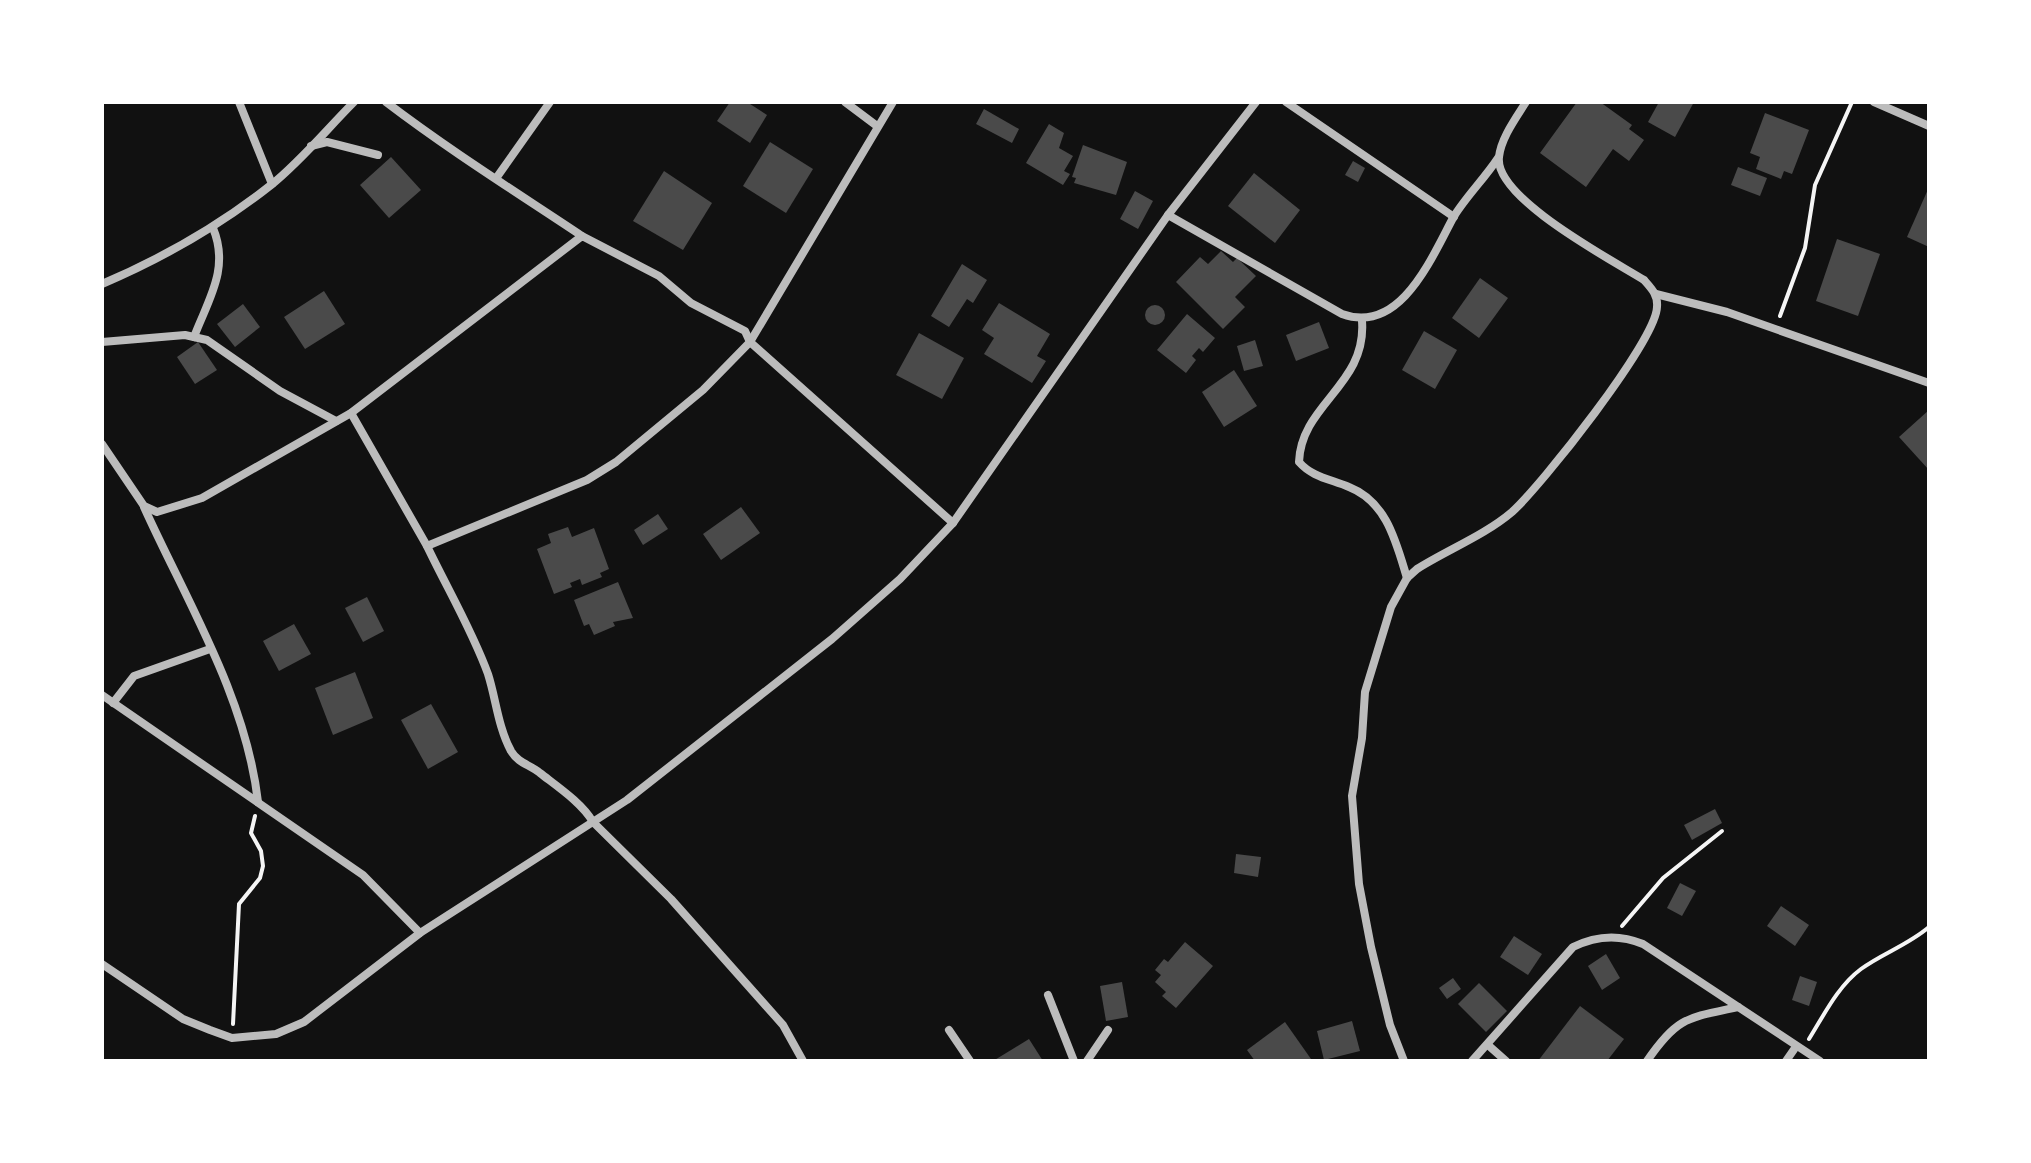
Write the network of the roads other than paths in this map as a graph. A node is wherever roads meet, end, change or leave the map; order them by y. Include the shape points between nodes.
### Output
1 (239, 102) edge
2 (354, 102) edge
3 (386, 102) edge
4 (550, 102) edge
5 (845, 102) edge
6 (893, 102) edge
7 (1256, 102) edge
8 (1286, 102) edge
9 (1526, 102) edge
10 (1874, 102) edge
11 (877, 126) junction
12 (1929, 126) edge
13 (310, 146) junction
14 (378, 155) dead end
15 (1498, 158) junction
16 (497, 177) junction
17 (272, 184) junction
18 (1168, 215) junction
19 (1454, 217) junction
20 (213, 228) junction
21 (582, 236) junction
22 (102, 284) edge
23 (1656, 294) junction
24 (1362, 321) junction
25 (194, 337) junction
26 (102, 342) edge
27 (750, 342) junction
28 (1929, 383) edge
29 (351, 413) junction
30 (336, 421) junction
31 (104, 452) edge
32 (144, 506) junction
33 (953, 523) junction
34 (427, 546) junction
35 (1407, 578) junction
36 (210, 649) junction
37 (102, 695) edge
38 (113, 703) junction
39 (259, 804) junction
40 (593, 822) junction
41 (420, 933) junction
42 (102, 964) edge
43 (1048, 995) dead end
44 (1738, 1007) junction
45 (949, 1030) dead end
46 (1108, 1030) dead end
47 (1488, 1045) junction
48 (1798, 1049) junction
49 (803, 1061) edge
50 (970, 1061) edge
51 (1074, 1061) edge
52 (1087, 1061) edge
53 (1404, 1061) edge
54 (1472, 1061) edge
55 (1506, 1061) edge
56 (1647, 1061) edge
57 (1786, 1061) edge
58 (1820, 1061) edge

1 - 17 street
2 - 13 street
3 - 16 street via 464,160
4 - 16 street
5 - 11 street
6 - 11 street
7 - 18 street
8 - 19 street
9 - 15 street
10 - 12 street
11 - 27 street
13 - 14 street via 327,142
13 - 17 street
15 - 19 street
15 - 23 street via 1503,181 1524,201 1644,280
16 - 21 street
17 - 20 street
18 - 24 street
18 - 33 street
19 - 24 street via 1427,271 1381,314
20 - 22 street via 149,265
20 - 25 street via 220,265 215,293
21 - 27 street via 659,276 691,303 745,331
21 - 29 street
23 - 28 street via 1727,312
23 - 35 street via 1658,309 1649,330 1539,487 1509,514
24 - 35 street via 1359,357 1307,431 1299,462 1308,472 1352,488 1379,508
25 - 26 street
25 - 30 street via 207,340 280,391
27 - 33 street
27 - 34 street via 703,390 616,462 587,480
29 - 30 street
29 - 34 street
30 - 32 street via 202,498 157,512
31 - 32 street
32 - 36 street
33 - 40 street via 832,639
34 - 40 street via 488,674 512,751 523,765 584,807
35 - 53 street via 1391,607 1365,692 1352,796 1357,872 1371,947
36 - 38 street via 134,676
36 - 39 street via 251,752
37 - 38 street
38 - 39 street
39 - 41 street via 363,875
40 - 41 street
40 - 49 street via 671,899 783,1025
41 - 42 street via 304,1022 276,1034 232,1038 183,1019
43 - 51 street
44 - 47 street via 1643,944 1613,937 1589,939 1573,947
44 - 48 street
44 - 56 street via 1676,1025
45 - 50 street
46 - 52 street
47 - 54 street
47 - 55 street
48 - 57 street
48 - 58 street

